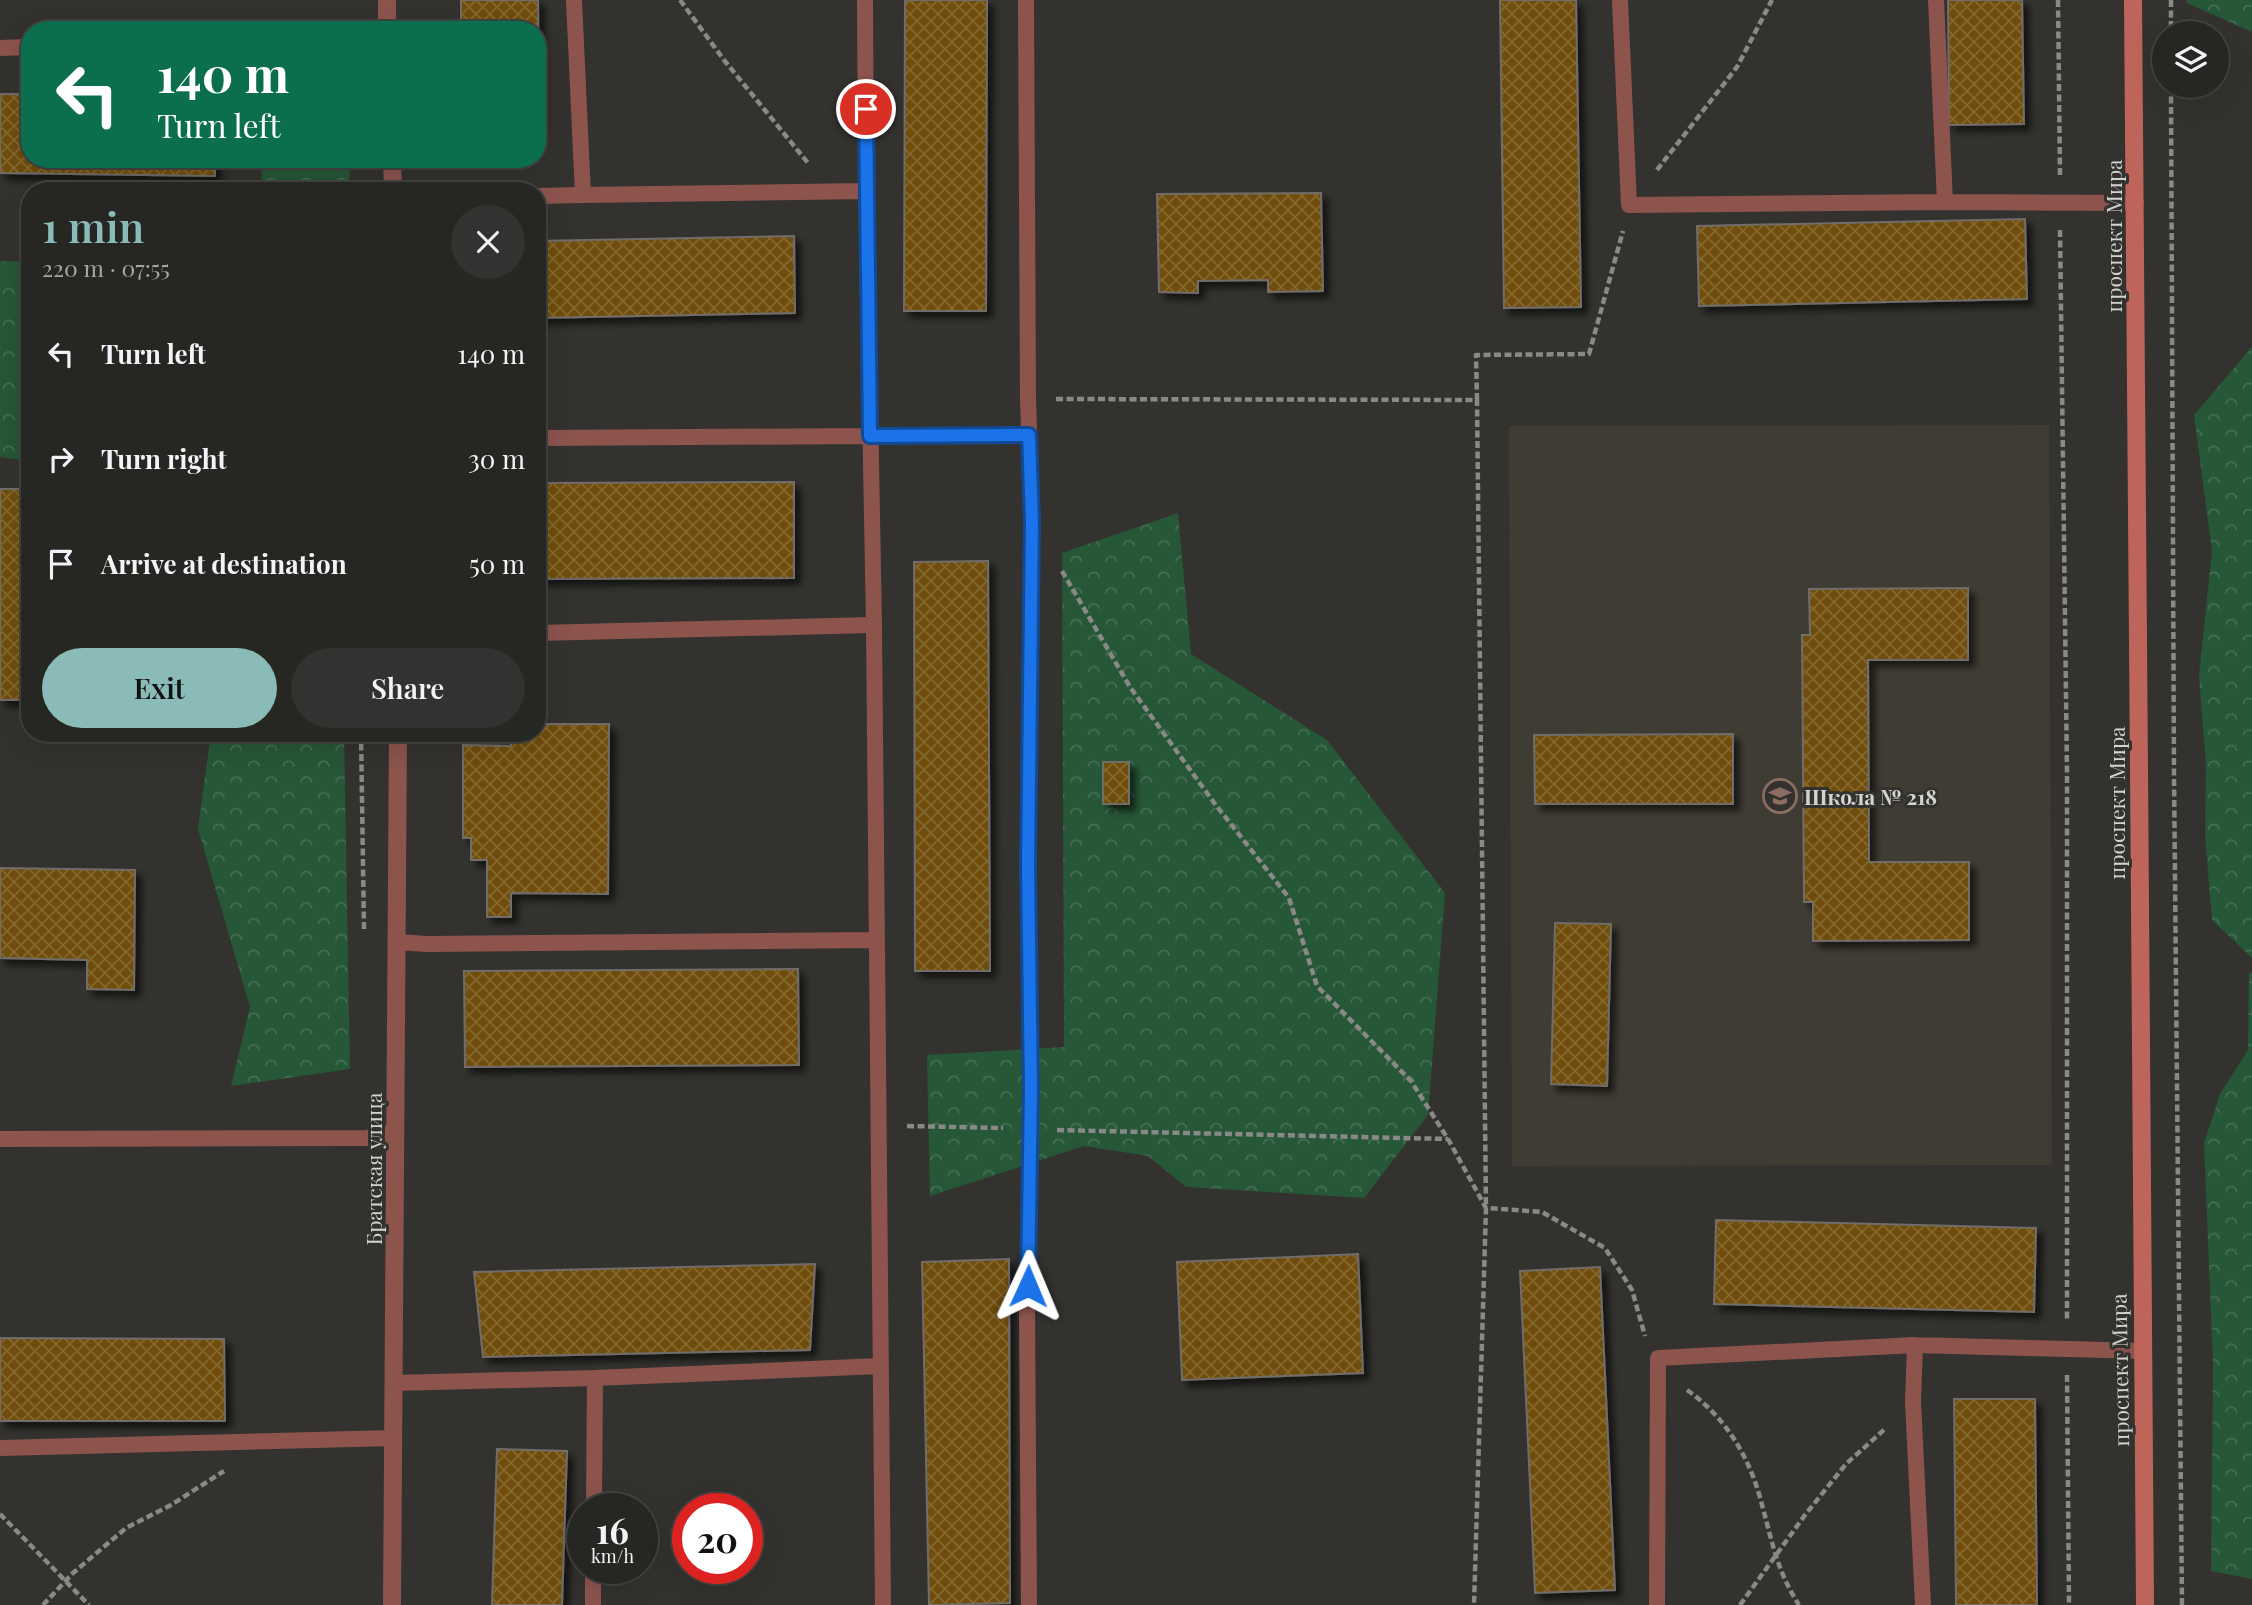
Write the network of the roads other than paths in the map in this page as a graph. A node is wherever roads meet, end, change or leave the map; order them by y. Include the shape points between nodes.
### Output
1 (387, 0) edge
2 (574, 0) edge
3 (865, 0) edge
4 (1026, 0) edge
5 (1620, 0) edge
6 (1936, 0) edge
7 (2133, 0) edge
8 (387, 21) edge
9 (21, 47) edge
10 (0, 48) edge
11 (866, 191) junction
12 (583, 195) junction
13 (546, 196) edge
14 (1945, 202) junction
15 (2136, 203) junction
16 (1029, 435) junction
17 (870, 436) junction
18 (546, 438) edge
19 (874, 625) junction
20 (546, 633) edge
21 (398, 742) edge
22 (876, 940) junction
23 (397, 942) junction
24 (396, 1131) junction
25 (0, 1139) edge
26 (1915, 1345) junction
27 (2141, 1351) junction
28 (880, 1366) junction
29 (595, 1378) junction
30 (393, 1383) junction
31 (394, 1438) junction
32 (0, 1448) edge
33 (594, 1493) edge
34 (593, 1584) edge
35 (391, 1605) edge
36 (593, 1605) edge
37 (883, 1605) edge
38 (1029, 1605) edge
39 (1657, 1605) edge
40 (1923, 1605) edge
41 (2145, 1605) edge

1 - 8 street
2 - 12 lane
3 - 11 lane
4 - 16 lane
5 - 14 lane via 1629,205
6 - 14 lane
7 - 15 main road, проспект Мира
9 - 10 lane
11 - 12 lane
11 - 17 lane
12 - 13 lane
14 - 15 lane
15 - 27 main road, проспект Мира
16 - 17 lane
16 - 38 lane
17 - 18 lane
17 - 19 lane
19 - 20 lane
19 - 22 lane
21 - 23 street, Братская улица
22 - 23 lane
22 - 28 lane
23 - 24 street, Братская улица
24 - 25 lane via 367,1138
24 - 30 street, Братская улица
26 - 27 lane
26 - 39 lane via 1658,1364
26 - 40 lane via 1913,1402
27 - 41 main road, проспект Мира
28 - 29 lane
28 - 37 lane
29 - 30 lane
29 - 33 lane
30 - 31 street, Братская улица
31 - 32 lane
31 - 35 street, Братская улица
34 - 36 lane

